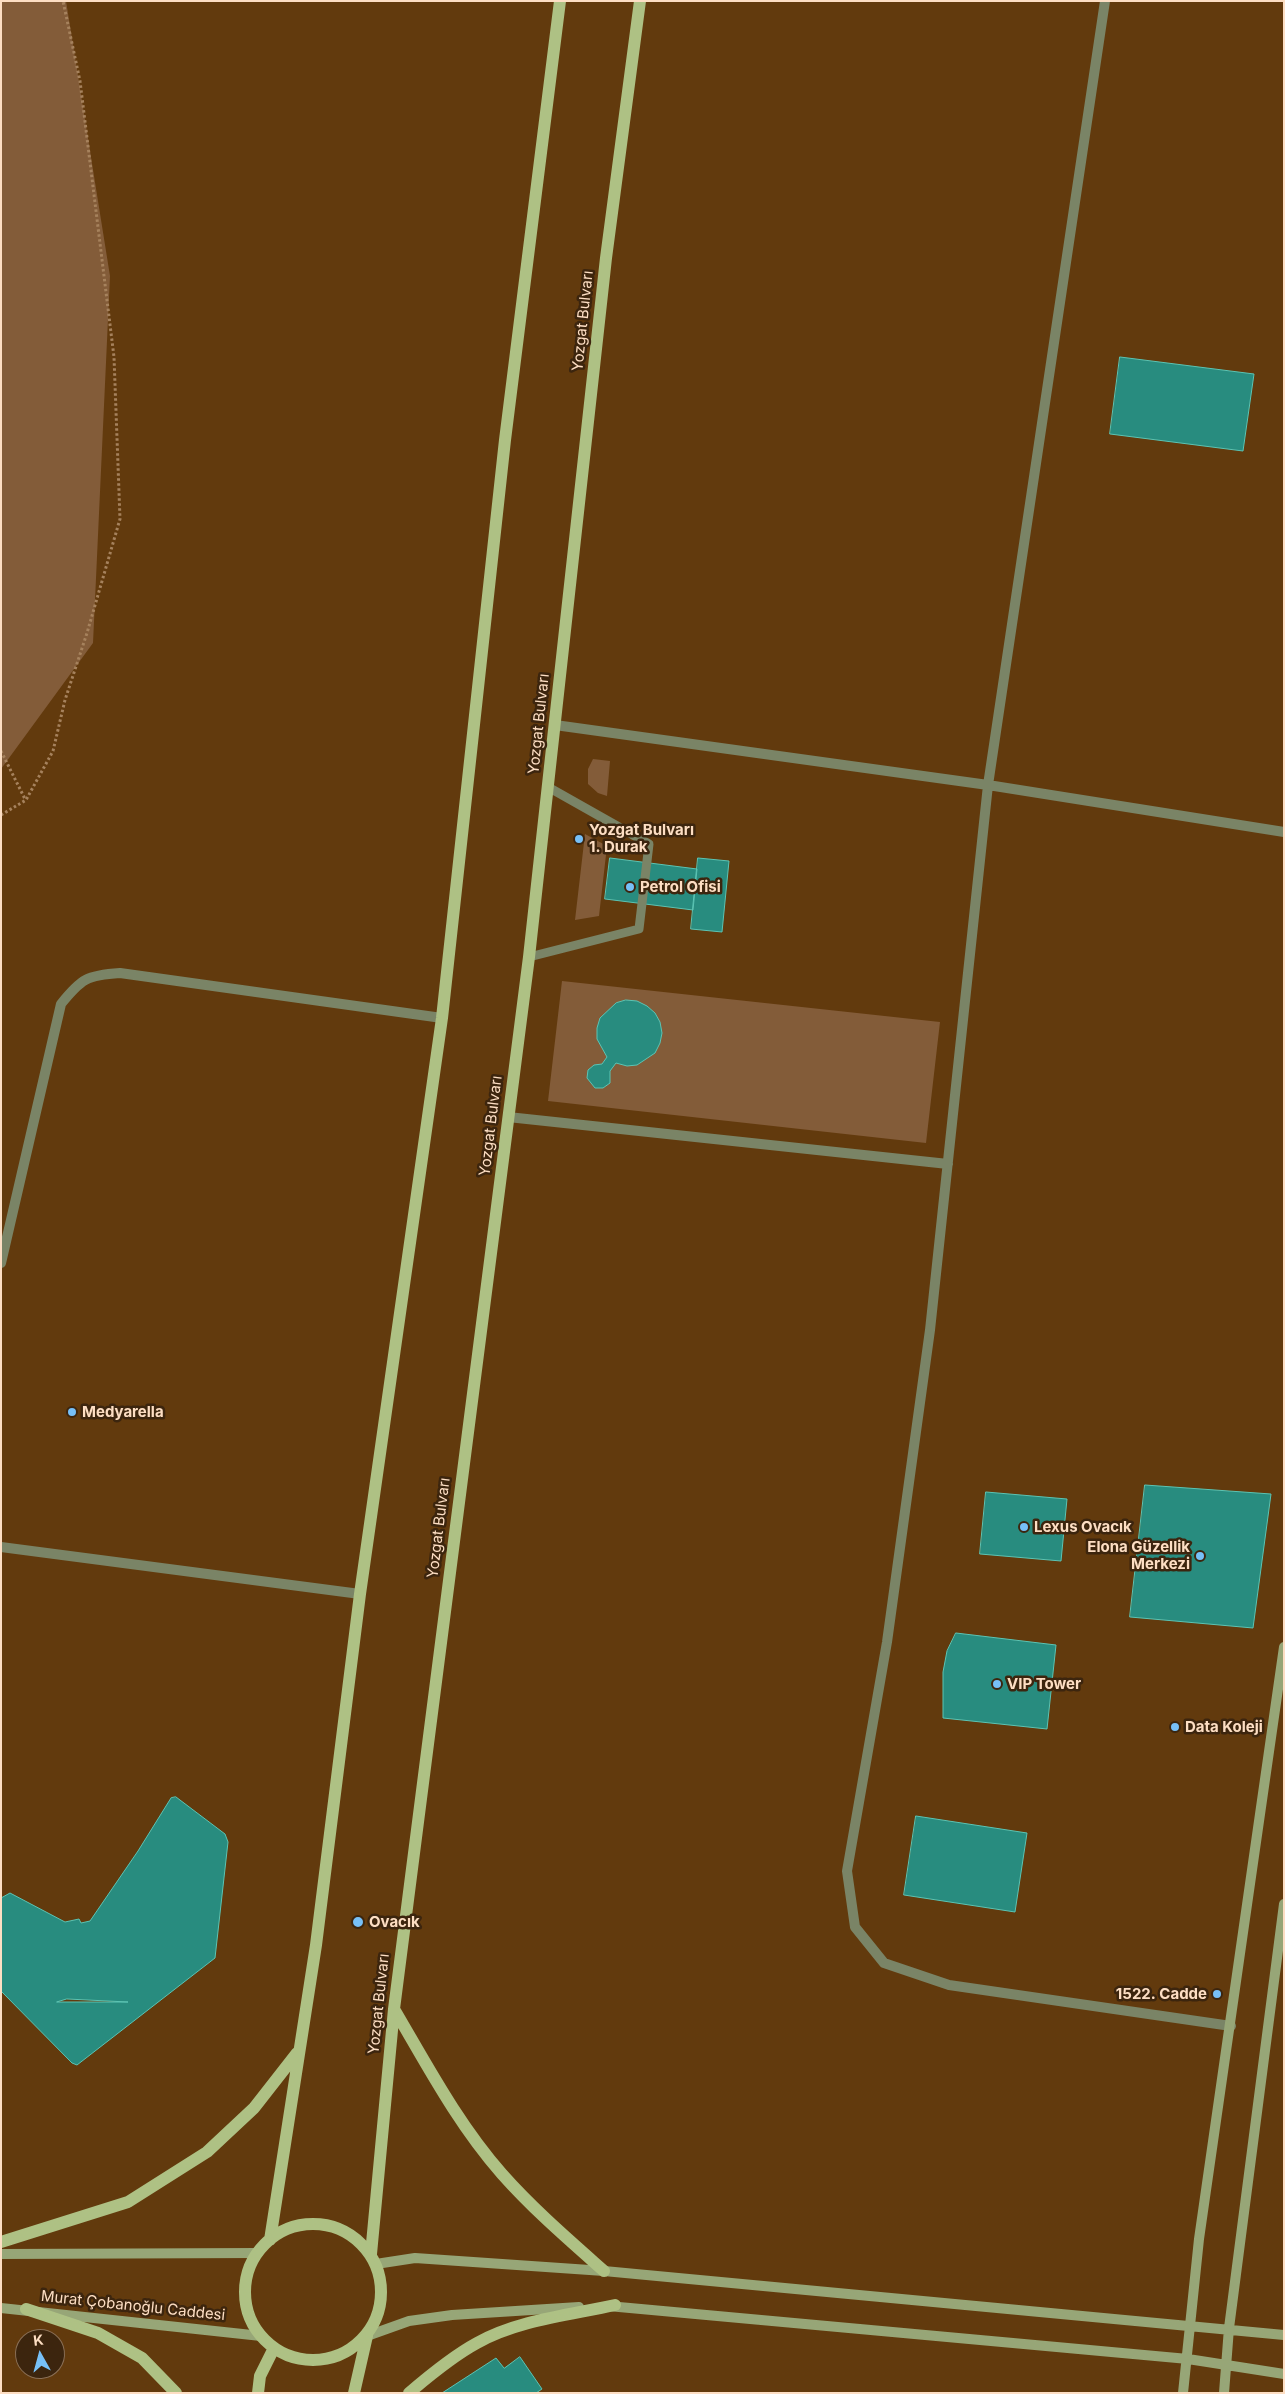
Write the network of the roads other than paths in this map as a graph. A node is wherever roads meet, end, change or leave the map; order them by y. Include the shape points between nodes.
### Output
1 (560, 1) edge
2 (640, 1) edge
3 (1104, 1) edge
4 (555, 725) junction
5 (988, 785) junction
6 (548, 787) junction
7 (1284, 832) edge
8 (529, 957) junction
9 (442, 1018) junction
10 (508, 1116) junction
11 (948, 1164) junction
12 (1, 1263) edge
13 (1, 1547) edge
14 (360, 1594) junction
15 (1284, 1647) edge
16 (1284, 1904) edge
17 (394, 2008) junction
18 (1231, 2026) junction
19 (299, 2051) junction
20 (270, 2240) junction
21 (1, 2242) edge
22 (258, 2253) junction
23 (1, 2254) edge
24 (373, 2259) junction
25 (604, 2271) junction
26 (615, 2305) junction
27 (1, 2308) edge
28 (26, 2309) junction
29 (1190, 2325) junction
30 (1228, 2328) junction
31 (1284, 2335) edge
32 (261, 2336) junction
33 (366, 2336) junction
34 (274, 2348) junction
35 (1188, 2359) junction
36 (1227, 2364) junction
37 (1284, 2374) edge
38 (176, 2393) edge
39 (258, 2393) edge
40 (354, 2393) edge
41 (408, 2393) edge
42 (1183, 2393) edge
43 (1224, 2393) edge

1 - 9 main road via 505,440
2 - 4 main road, Yozgat Bulvarı via 606,258
3 - 5 street
4 - 5 street
4 - 6 main road, Yozgat Bulvarı
5 - 7 street
5 - 11 street
6 - 8 main road, Yozgat Bulvarı
6 - 8 lane via 649,844 638,930
8 - 10 main road, Yozgat Bulvarı
9 - 12 street via 120,973 95,974 76,985 61,1004
9 - 14 main road
10 - 11 street
10 - 17 main road, Yozgat Bulvarı
11 - 18 street via 930,1330 887,1642 847,1870 855,1927 884,1962 949,1985
13 - 14 street
14 - 19 main road via 316,1945
15 - 18 main road
16 - 30 main road
17 - 24 main road, Yozgat Bulvarı
17 - 25 main road via 437,2084 501,2173 530,2205
18 - 29 main road
19 - 20 main road
19 - 21 main road via 254,2108 207,2152 128,2202
20 - 22 main road
20 - 24 main road via 297,2226 321,2224 359,2241
22 - 23 main road
22 - 32 main road via 248,2274 246,2298 253,2324
24 - 25 main road via 415,2258
24 - 33 main road via 380,2276 382,2299
25 - 29 main road
26 - 33 main road via 452,2315 408,2321
26 - 35 main road
26 - 41 main road via 521,2326 478,2342
27 - 28 main road, Murat Çobanoğlu Caddesi
28 - 32 main road, Murat Çobanoğlu Caddesi
28 - 38 main road via 98,2333 142,2358
29 - 30 main road
29 - 35 main road
30 - 31 main road
30 - 36 main road
32 - 34 main road
33 - 34 main road via 341,2355 319,2360 296,2358
33 - 40 main road
34 - 39 main road via 260,2376
35 - 36 main road
35 - 42 main road
36 - 37 main road
36 - 43 main road

